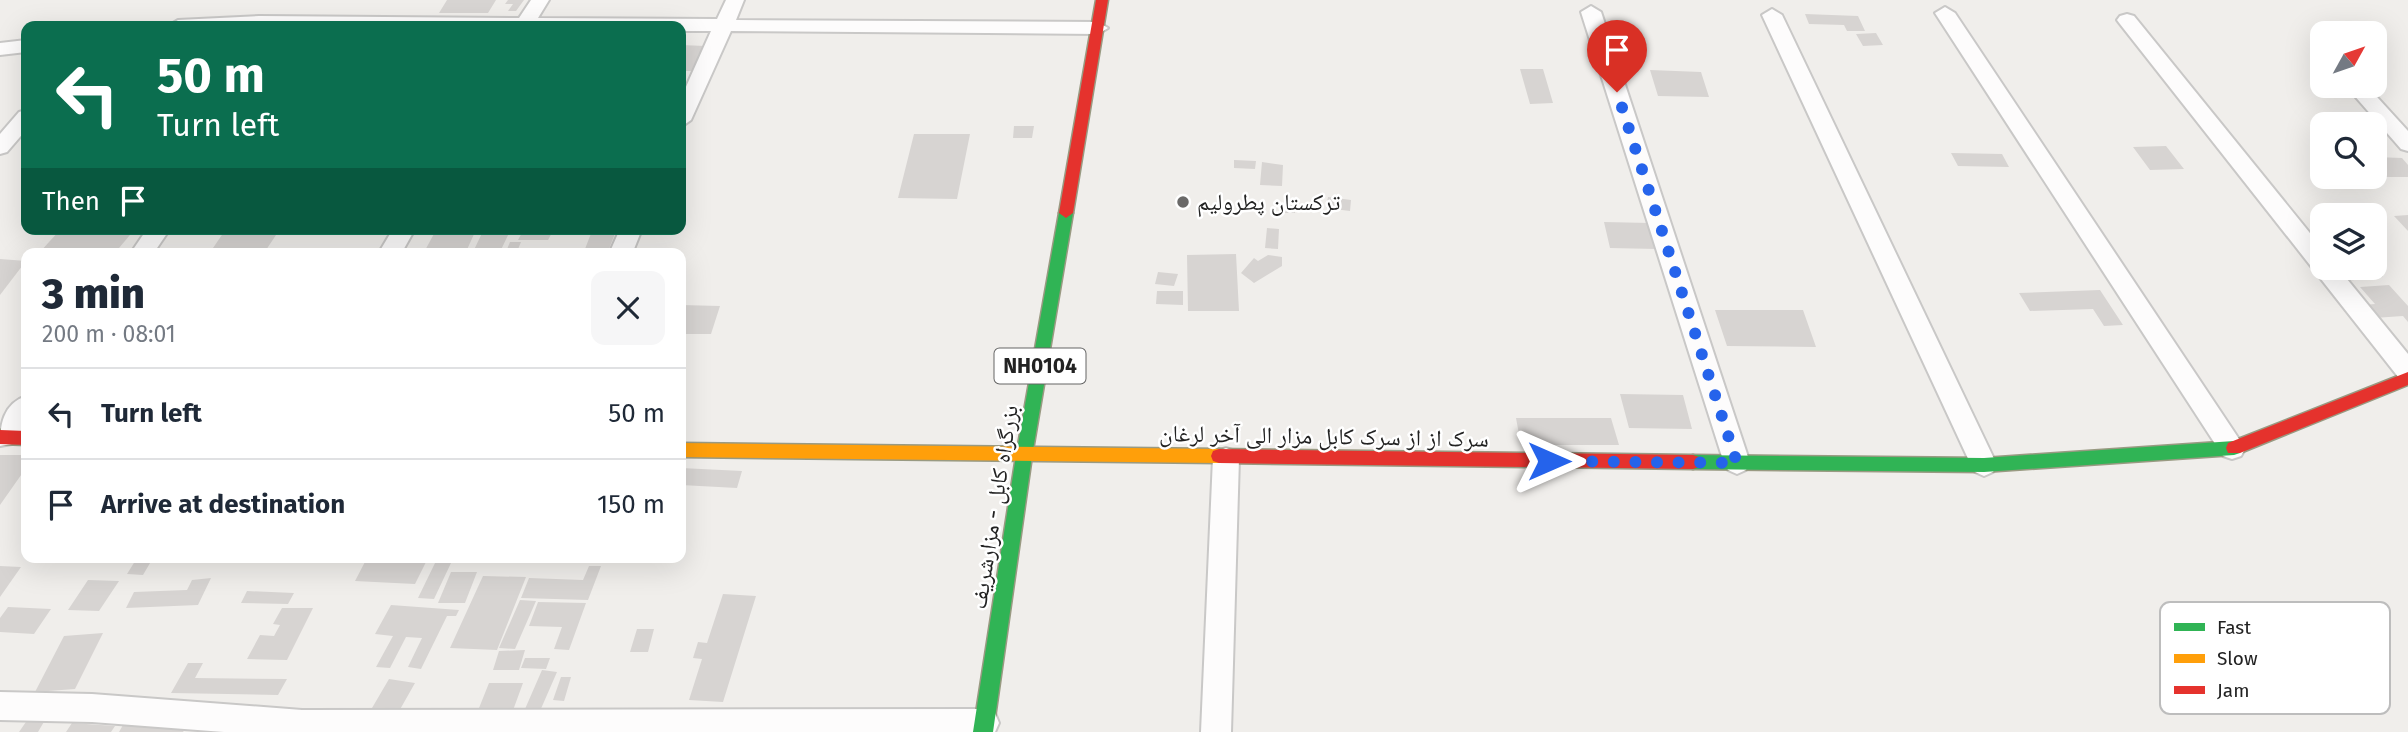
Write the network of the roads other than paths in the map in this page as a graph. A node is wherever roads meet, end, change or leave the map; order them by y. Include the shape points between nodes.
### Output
1 (540, 0) edge
2 (735, 0) edge
3 (1102, 0) edge
4 (1591, 12) dead end
5 (1945, 13) dead end
6 (1772, 15) dead end
7 (2127, 20) dead end
8 (527, 21) edge
9 (686, 26) edge
10 (723, 26) junction
11 (1098, 28) junction
12 (21, 47) edge
13 (0, 49) edge
14 (2367, 98) edge
15 (686, 109) edge
16 (21, 123) edge
17 (2408, 144) edge
18 (0, 146) edge
19 (2310, 249) edge
20 (2335, 280) edge
21 (2408, 371) edge
22 (2408, 378) edge
23 (21, 416) edge
24 (10, 437) edge
25 (2232, 449) junction
26 (686, 450) edge
27 (1024, 456) junction
28 (1226, 458) junction
29 (1737, 463) junction
30 (1984, 466) junction
31 (0, 706) edge
32 (983, 728) edge
33 (1216, 732) edge

1 - 8 street
2 - 10 street
3 - 11 main road, بزرگراه کابل - مزارشریف / NH0104
4 - 29 street
5 - 25 street
6 - 30 street
7 - 19 street
9 - 10 street
10 - 11 street
10 - 15 street
11 - 27 main road, بزرگراه کابل - مزارشریف / NH0104
12 - 13 street
14 - 17 street
16 - 18 street
20 - 21 street
22 - 25 main road, سرک از از سرک کابل مزار الی آخر لرغان
23 - 24 street
25 - 30 main road, سرک از از سرک کابل مزار الی آخر لرغان
26 - 27 main road, سرک از از سرک کابل مزار الی آخر لرغان
27 - 28 main road, سرک از از سرک کابل مزار الی آخر لرغان
27 - 32 main road, بزرگراه کابل - مزارشریف / NH0104
28 - 29 main road, سرک از از سرک کابل مزار الی آخر لرغان
28 - 33 street
29 - 30 main road, سرک از از سرک کابل مزار الی آخر لرغان
31 - 32 street via 302,724

